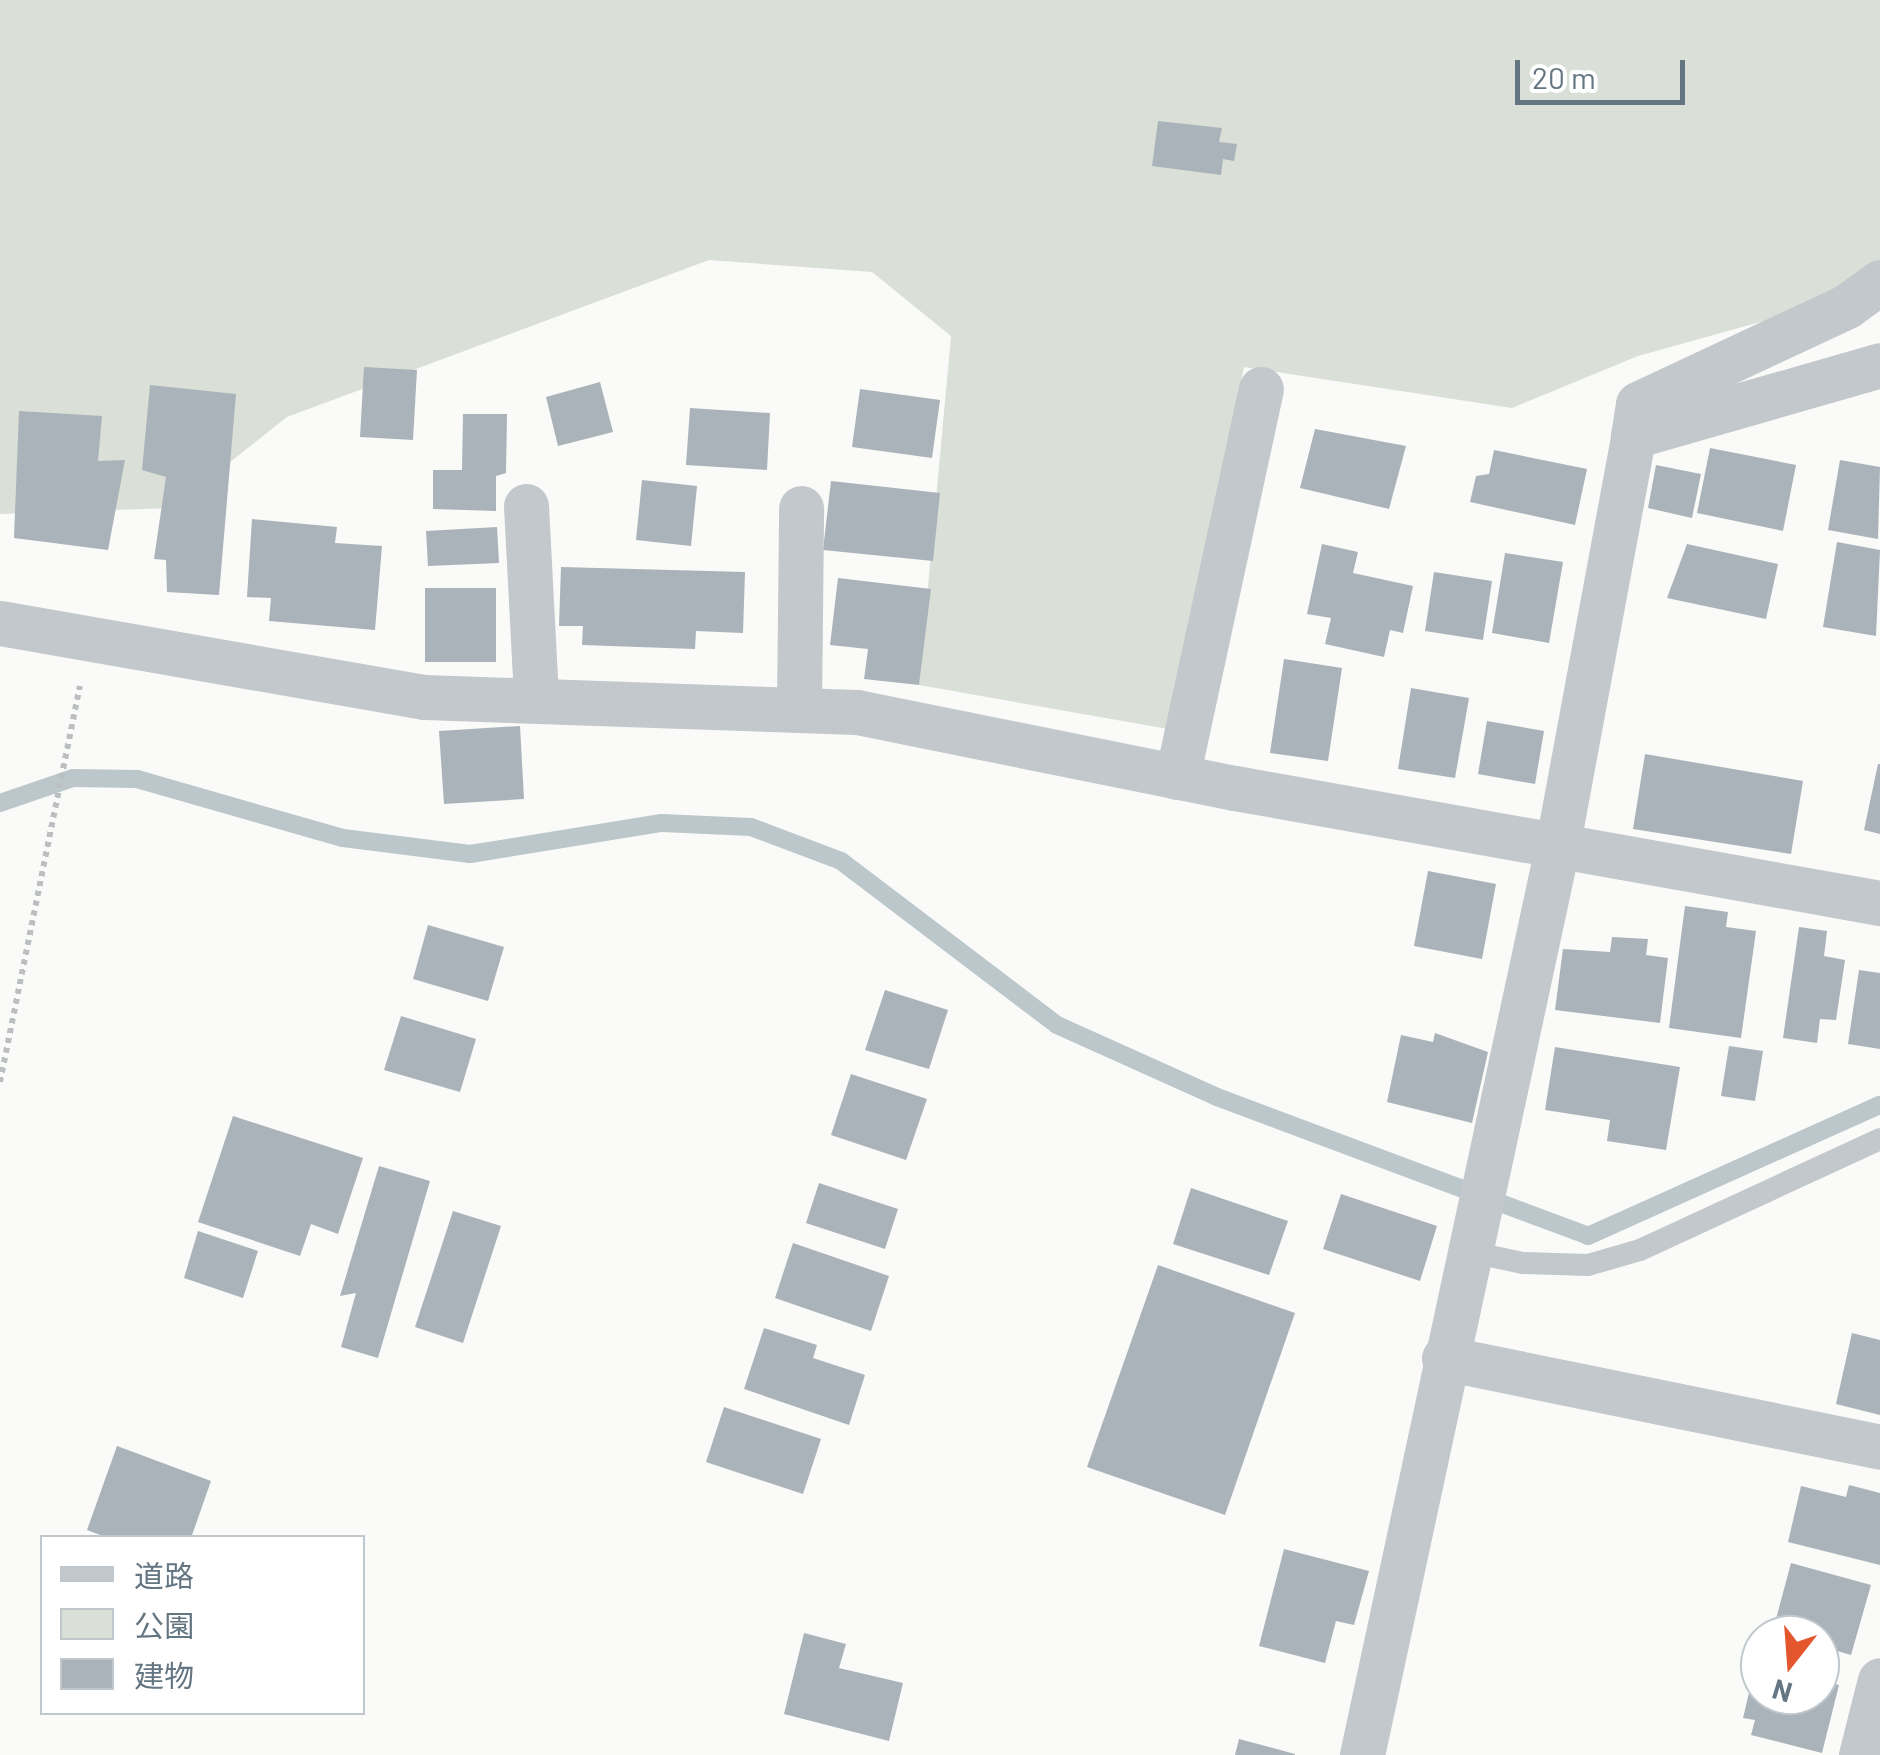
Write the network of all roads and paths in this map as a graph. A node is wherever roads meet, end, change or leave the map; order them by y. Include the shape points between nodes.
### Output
1 (1880, 282) edge
2 (1880, 366) edge
3 (1261, 389) dead end
4 (1633, 436) junction
5 (526, 506) dead end
6 (801, 508) dead end
7 (0, 623) edge
8 (536, 700) junction
9 (799, 709) junction
10 (69, 743) dead end
11 (1177, 776) junction
12 (1557, 848) junction
13 (1880, 904) edge
14 (0, 1082) edge
15 (1880, 1139) edge
16 (1468, 1241) junction
17 (1444, 1358) junction
18 (1880, 1447) edge
19 (1880, 1680) edge
20 (1362, 1755) edge
21 (1861, 1755) edge

1 - 4 street via 1847,306 1638,404
2 - 4 street
3 - 11 street
4 - 12 street
5 - 8 street
6 - 9 street
7 - 8 street via 425,697
8 - 9 street
9 - 11 street via 857,712
10 - 14 path
11 - 12 street
12 - 13 street
12 - 16 street
15 - 16 lane via 1640,1250 1588,1265
16 - 17 street
17 - 18 street
17 - 20 street
19 - 21 street

